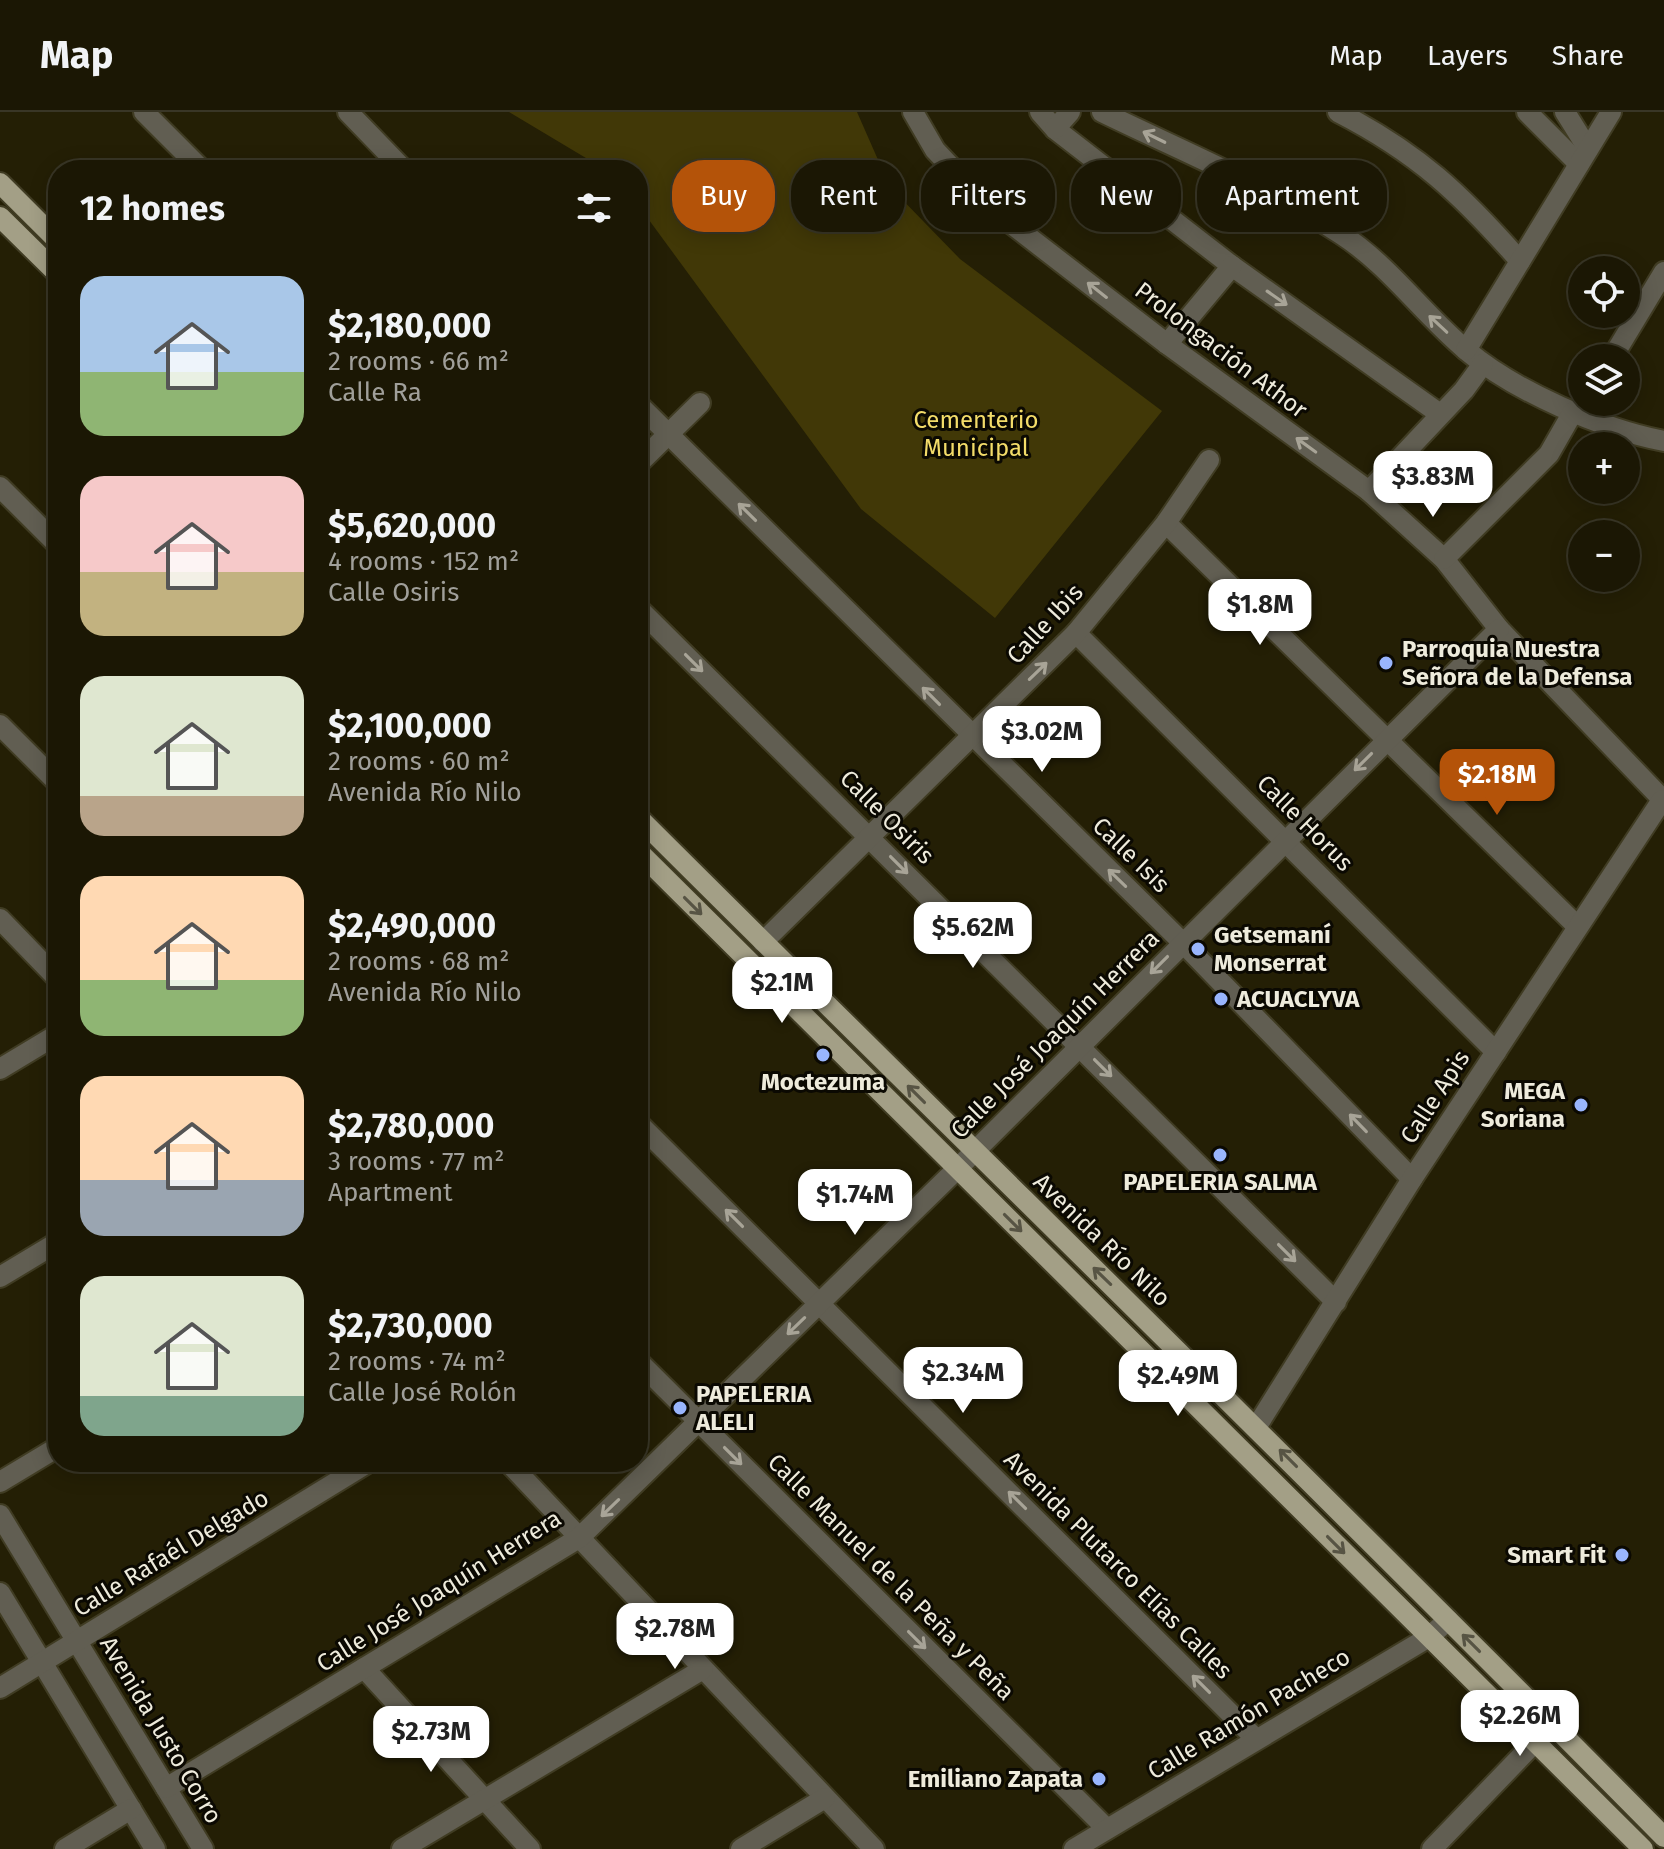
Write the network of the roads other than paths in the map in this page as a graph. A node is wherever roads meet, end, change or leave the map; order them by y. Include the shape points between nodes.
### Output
1 (144, 112) edge
2 (348, 112) edge
3 (913, 112) edge
4 (1040, 112) edge
5 (1070, 112) edge
6 (1102, 112) edge
7 (1527, 112) edge
8 (1565, 112) edge
9 (1611, 112) edge
10 (1347, 114) edge
11 (1055, 129) junction
12 (1584, 157) junction
13 (192, 160) edge
14 (394, 160) edge
15 (0, 183) edge
16 (0, 217) edge
17 (48, 231) edge
18 (1520, 261) junction
19 (48, 264) edge
20 (1232, 266) junction
21 (1661, 285) edge
22 (1167, 344) junction
23 (1621, 344) edge
24 (1466, 350) junction
25 (1483, 364) junction
26 (700, 403) dead end
27 (1568, 409) edge
28 (648, 414) edge
29 (1440, 414) junction
30 (1571, 416) edge
31 (1586, 416) edge
32 (668, 433) junction
33 (1664, 441) edge
34 (648, 454) edge
35 (1209, 460) dead end
36 (0, 487) edge
37 (1369, 491) junction
38 (1166, 523) junction
39 (48, 535) edge
40 (1444, 559) junction
41 (648, 618) edge
42 (1499, 629) junction
43 (1076, 633) junction
44 (0, 725) edge
45 (971, 736) junction
46 (1386, 740) junction
47 (48, 773) edge
48 (1663, 800) edge
49 (648, 827) edge
50 (870, 837) junction
51 (1285, 839) junction
52 (648, 861) edge
53 (0, 919) edge
54 (1577, 926) junction
55 (763, 942) junction
56 (1182, 942) junction
57 (48, 969) edge
58 (48, 1040) edge
59 (1081, 1045) junction
60 (1496, 1052) junction
61 (0, 1069) edge
62 (648, 1133) edge
63 (974, 1152) junction
64 (958, 1168) junction
65 (1412, 1179) junction
66 (48, 1248) edge
67 (0, 1277) edge
68 (1336, 1302) junction
69 (819, 1303) junction
70 (648, 1371) edge
71 (698, 1421) junction
72 (1257, 1426) junction
73 (48, 1453) edge
74 (648, 1470) edge
75 (353, 1472) edge
76 (517, 1472) edge
77 (646, 1472) edge
78 (0, 1482) edge
79 (0, 1515) edge
80 (579, 1538) junction
81 (0, 1593) edge
82 (1448, 1620) junction
83 (1429, 1637) junction
84 (77, 1641) junction
85 (42, 1662) junction
86 (364, 1668) junction
87 (703, 1669) junction
88 (0, 1688) edge
89 (1256, 1739) junction
90 (1535, 1742) junction
91 (166, 1788) junction
92 (825, 1798) junction
93 (485, 1800) junction
94 (131, 1809) junction
95 (1107, 1829) junction
96 (1664, 1837) edge
97 (65, 1849) edge
98 (155, 1849) edge
99 (203, 1849) edge
100 (402, 1849) edge
101 (530, 1849) edge
102 (741, 1849) edge
103 (874, 1849) edge
104 (1074, 1849) edge
105 (1432, 1849) edge
106 (1643, 1849) edge

1 - 13 street
2 - 14 street
22 -> 3 street, Prolongación Athor via 987,205 935,150
4 - 11 street
5 - 11 street
24 -> 6 street via 1398,279 1340,233
7 - 12 street
8 - 12 street
9 - 12 street
10 - 18 street via 1449,184
11 - 20 street
12 - 18 street
15 - 17 main road
16 - 19 main road
18 - 24 street
20 - 22 street
20 -> 29 street
21 - 23 street
37 -> 22 street, Prolongación Athor
24 - 25 street
25 - 27 street
25 - 29 street
26 - 32 street
28 - 32 street, Calle Isis
29 - 37 street
30 - 40 street via 1549,454
31 - 33 street
32 - 34 street
45 -> 32 street, Calle Isis
35 - 38 street, Calle Ibis
36 - 39 street
37 - 40 street, Prolongación Athor
38 - 43 street, Calle Ibis
38 - 46 street
40 - 42 street, Prolongación Athor
41 -> 50 street, Calle Osiris
42 - 46 street, Calle José Joaquín Herrera
42 - 48 street, Prolongación Athor
45 -> 43 street, Calle Ibis
43 - 51 street, Calle Horus
44 - 47 street
45 - 50 street, Calle Ibis
56 -> 45 street, Calle Isis
46 -> 51 street, Calle José Joaquín Herrera
46 - 54 street
48 - 54 street, Calle Apis
49 - 55 main road, Avenida Río Nilo
50 - 55 street, Calle Ibis
50 -> 59 street, Calle Osiris
51 - 56 street, Calle José Joaquín Herrera
51 - 60 street, Calle Horus
52 -> 64 main road, Avenida Río Nilo
53 - 57 street
54 - 60 street, Calle Apis
63 -> 55 main road, Avenida Río Nilo
56 -> 59 street, Calle José Joaquín Herrera
65 -> 56 street, Calle Isis
58 - 61 street
59 - 63 street, Calle José Joaquín Herrera
59 -> 68 street, Calle Osiris
60 - 65 street, Calle Apis
69 -> 62 street, Avenida Plutarco Elías Calles
63 - 64 street, Calle José Joaquín Herrera
72 -> 63 main road, Avenida Río Nilo
64 - 69 street, Calle José Joaquín Herrera
64 -> 83 main road, Avenida Río Nilo
65 - 68 street, Calle Apis
66 - 67 street
68 - 72 street, Calle Apis
69 -> 71 street, Calle José Joaquín Herrera
89 -> 69 street, Avenida Plutarco Elías Calles
70 - 71 street, Calle Manuel de la Peña y Peña
71 -> 74 street, Calle José Joaquín Herrera
71 -> 95 street, Calle Manuel de la Peña y Peña
82 -> 72 main road, Avenida Río Nilo
73 - 78 street
75 - 84 street, Calle Rafaél Delgado
76 - 80 street
77 -> 80 street, Calle José Joaquín Herrera
79 - 84 street, Avenida Justo Corro
80 - 86 street, Calle José Joaquín Herrera
80 - 87 street
81 - 85 street
82 - 83 street, Calle Ramón Pacheco
96 -> 82 main road, Avenida Río Nilo
83 - 89 street, Calle Ramón Pacheco
83 - 90 main road, Avenida Río Nilo
84 - 85 street, Calle Rafaél Delgado
84 - 91 street, Avenida Justo Corro
85 - 88 street, Calle Rafaél Delgado
85 - 94 street
86 - 91 street, Calle José Joaquín Herrera
86 - 93 street
87 - 92 street
87 - 93 street
89 - 95 street, Calle Ramón Pacheco
90 - 105 street
90 - 106 main road, Avenida Río Nilo
91 - 99 street, Avenida Justo Corro
92 - 102 street
92 - 103 street
93 - 100 street
93 - 101 street
94 - 97 street
94 - 98 street
95 - 104 street, Calle Ramón Pacheco

